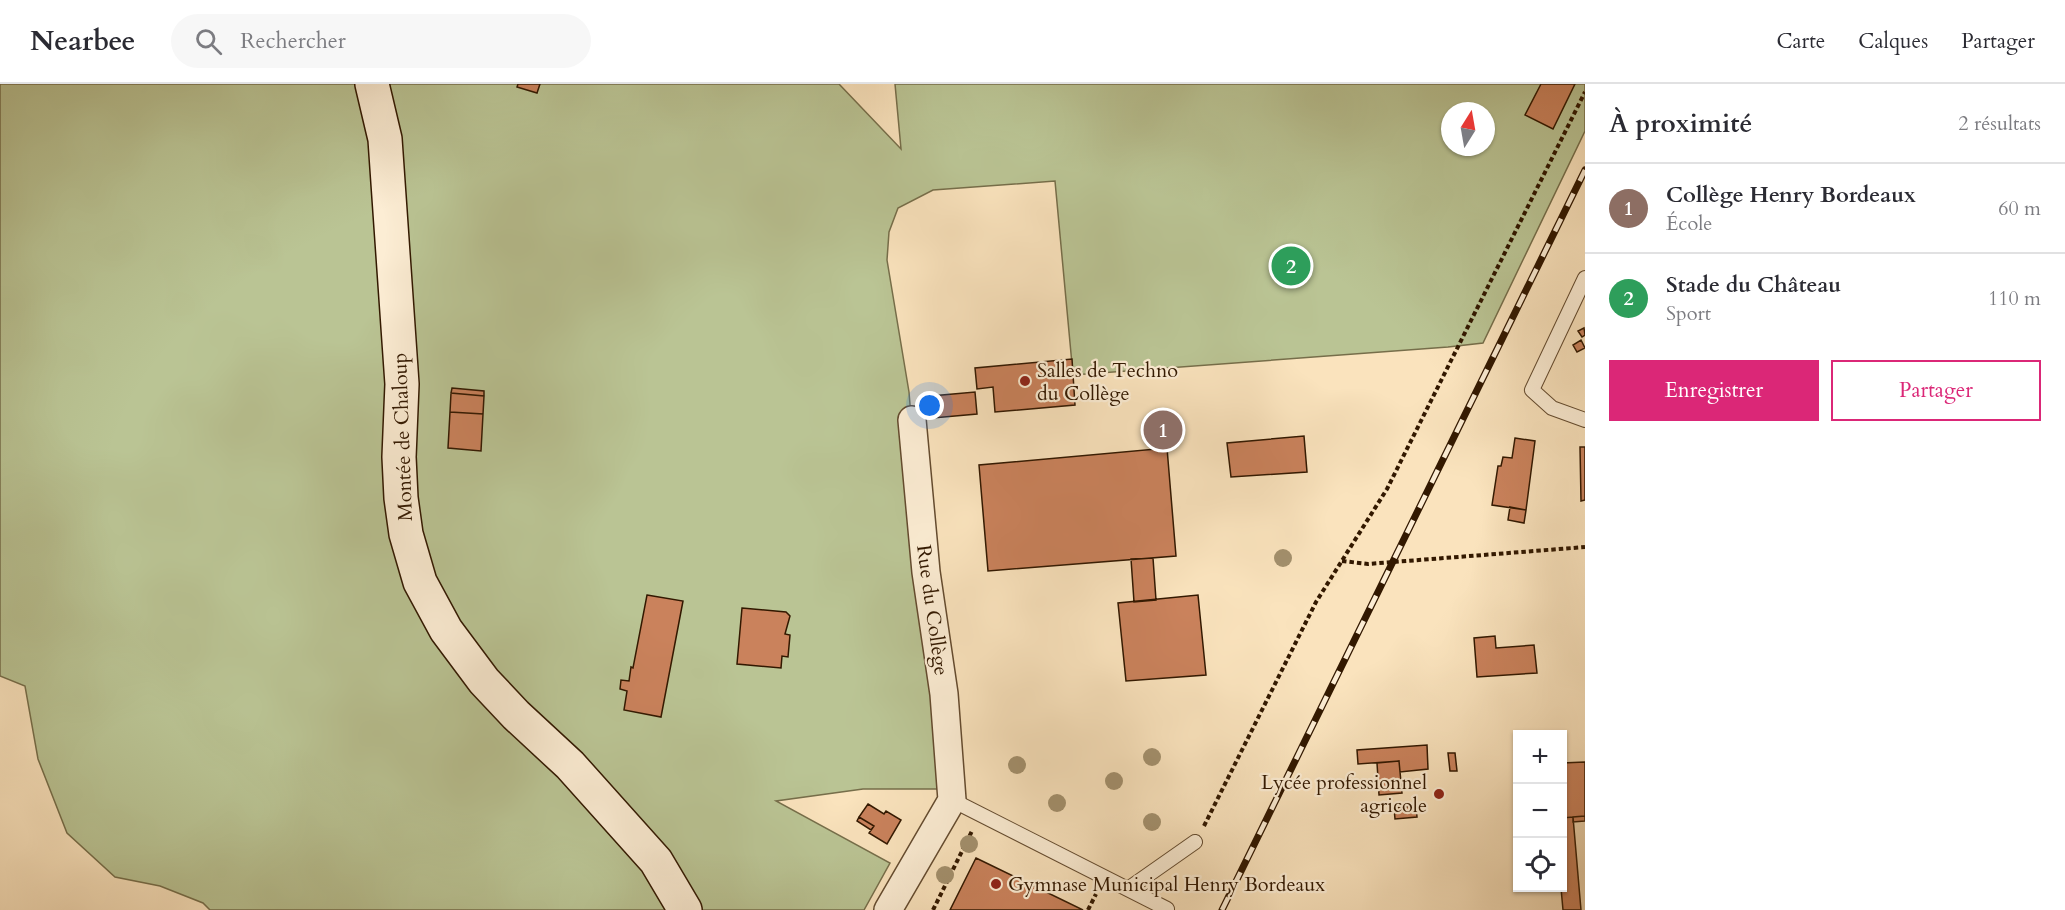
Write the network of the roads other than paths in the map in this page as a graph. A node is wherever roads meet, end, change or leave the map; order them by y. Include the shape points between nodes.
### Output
1 (372, 84) edge
2 (1585, 278) edge
3 (912, 420) dead end
4 (1585, 420) edge
5 (952, 800) junction
6 (1195, 842) road end
7 (1128, 889) junction
8 (1167, 909) edge
9 (685, 910) edge
10 (888, 910) edge

1 - 9 main road, Montée de Chaloup via 385,139 402,384 401,498 406,534 420,582 446,630 484,681 570,765 656,861
2 - 4 lane via 1532,390 1552,408
3 - 5 street, Rue du Collège via 926,572 944,694
5 - 7 lane
5 - 10 street
6 - 7 lane
7 - 8 lane

